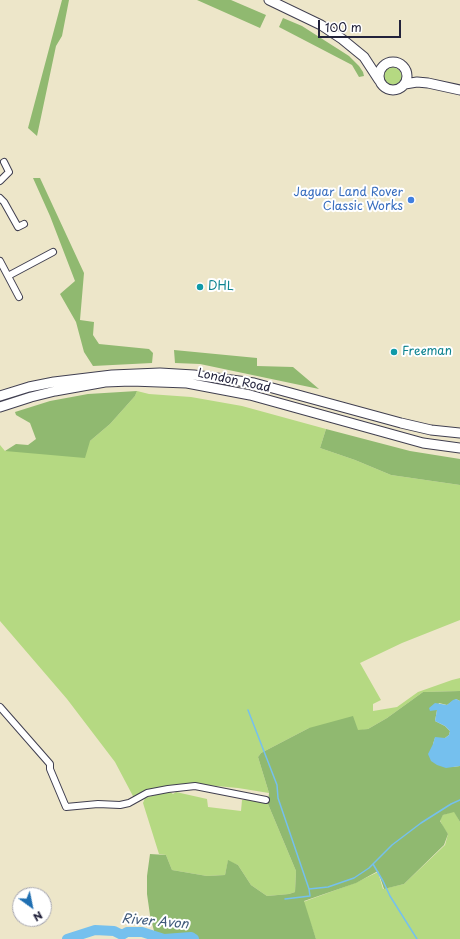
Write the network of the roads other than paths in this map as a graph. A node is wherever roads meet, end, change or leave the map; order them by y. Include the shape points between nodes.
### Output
1 (269, 0) edge
2 (364, 57) junction
3 (388, 63) junction
4 (404, 68) junction
5 (379, 80) junction
6 (428, 83) junction
7 (405, 84) junction
8 (460, 90) edge
9 (4, 162) dead end
10 (0, 181) edge
11 (0, 198) edge
12 (21, 226) dead end
13 (53, 252) dead end
14 (0, 261) edge
15 (8, 276) junction
16 (19, 297) dead end
17 (0, 396) edge
18 (0, 407) edge
19 (460, 433) edge
20 (460, 448) edge
21 (0, 707) edge
22 (266, 800) dead end

1 - 2 highway via 321,25
2 - 3 highway
2 - 5 highway
3 - 4 highway via 397,63
3 - 5 highway via 381,68
4 - 6 highway
4 - 7 highway via 407,76
5 - 7 highway via 390,90 398,89
6 - 7 highway
6 - 8 highway
9 - 10 street via 9,172
11 - 12 street
13 - 15 street
14 - 15 street
15 - 16 street
17 - 19 highway, London Road via 54,382 112,375 194,375 254,383 401,423
18 - 20 highway, London Road via 55,391 105,382 187,383 250,396 416,441
21 - 22 street via 50,764 66,807 120,805 147,793 195,786

